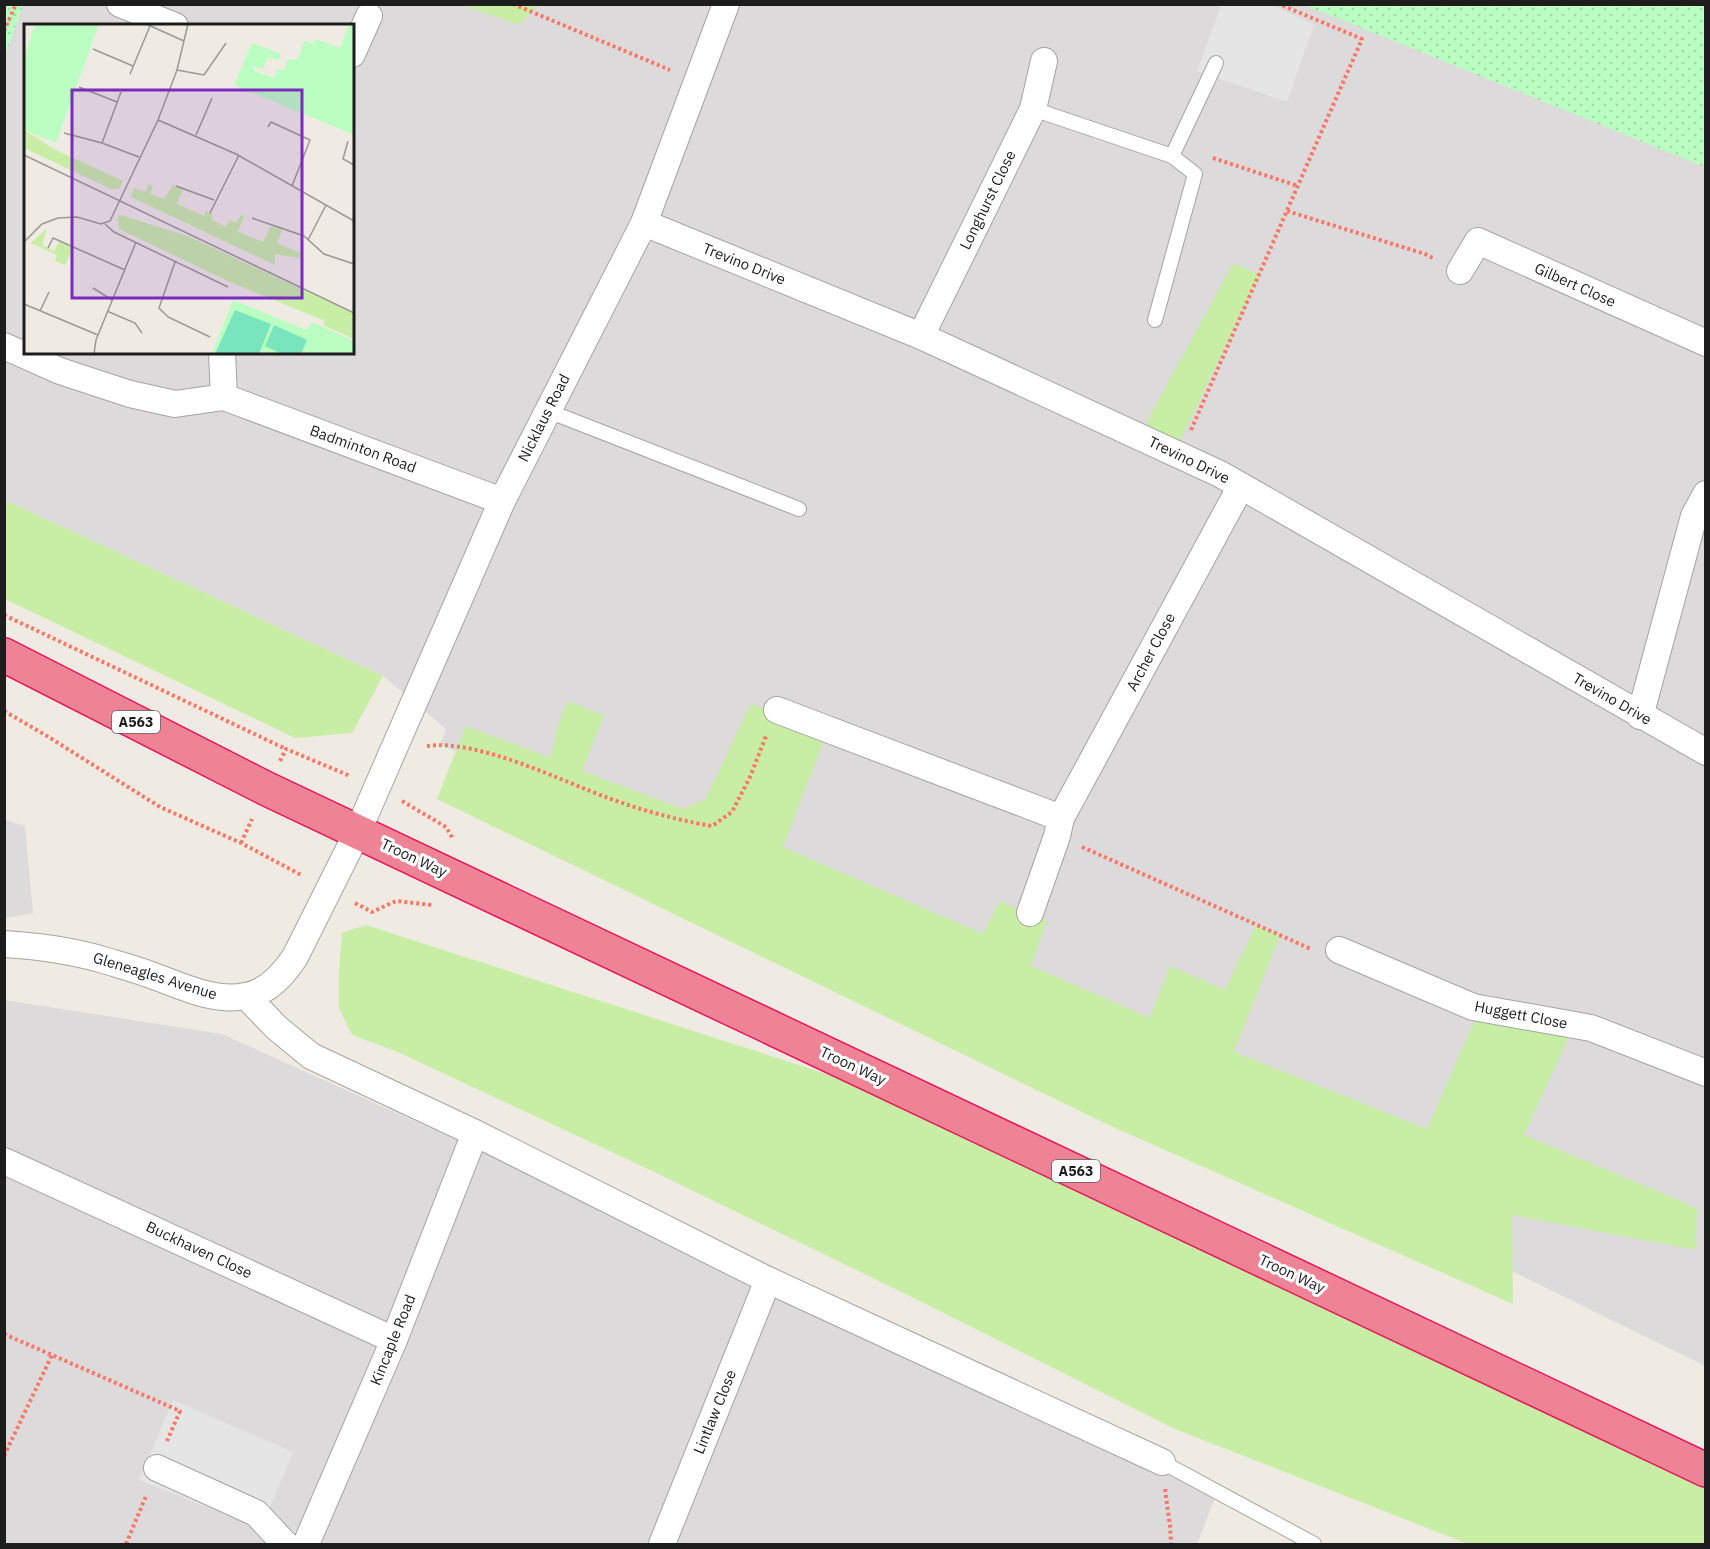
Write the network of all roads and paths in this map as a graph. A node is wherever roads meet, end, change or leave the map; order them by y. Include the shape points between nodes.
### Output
1 (16, 4) edge
2 (120, 4) edge
3 (513, 4) edge
4 (726, 4) edge
5 (1279, 4) edge
6 (369, 16) dead end
7 (170, 24) edge
8 (4, 31) edge
9 (354, 50) edge
10 (1044, 61) dead end
11 (1216, 63) dead end
12 (697, 81) junction
13 (1033, 109) junction
14 (1172, 156) junction
15 (1195, 174) junction
16 (1298, 186) junction
17 (1287, 211) junction
18 (644, 223) junction
19 (1460, 271) joint
20 (1155, 320) dead end
21 (921, 336) junction
22 (1706, 343) edge
23 (4, 346) edge
24 (222, 354) edge
25 (224, 397) junction
26 (548, 411) junction
27 (1180, 455) junction
28 (1241, 486) junction
29 (1706, 494) edge
30 (502, 501) junction
31 (800, 509) dead end
32 (4, 615) edge
33 (4, 655) edge
34 (777, 710) joint
35 (4, 711) edge
36 (1640, 716) junction
37 (286, 749) dead end
38 (394, 750) junction
39 (1706, 752) edge
40 (1059, 827) junction
41 (358, 831) junction
42 (241, 843) dead end
43 (1030, 913) dead end
44 (4, 944) edge
45 (1339, 950) joint
46 (246, 996) junction
47 (1706, 1073) edge
48 (475, 1133) junction
49 (4, 1161) edge
50 (768, 1280) junction
51 (4, 1334) edge
52 (394, 1340) junction
53 (52, 1355) junction
54 (4, 1456) edge
55 (1161, 1462) junction
56 (157, 1468) junction
57 (1706, 1470) edge
58 (126, 1545) edge
59 (285, 1545) edge
60 (306, 1545) edge
61 (662, 1545) edge
62 (1171, 1545) edge
63 (1314, 1545) edge

1 - 8 path
2 - 7 street
3 - 12 path
4 - 12 street, Nicklaus Road
5 - 16 path via 1362,39
6 - 9 street
10 - 13 street, Longhurst Close
11 - 14 lane
12 - 18 street, Nicklaus Road
13 - 14 lane
13 - 21 street, Longhurst Close
14 - 15 lane
15 - 16 path via 1208,156
15 - 20 lane
16 - 17 path
17 - 19 path via 1425,254
17 - 27 path
18 - 21 street, Trevino Drive
18 - 26 street, Nicklaus Road
19 - 22 street, Gilbert Close via 1478,241
21 - 27 street, Trevino Drive
23 - 25 street, Badminton Road via 60,371 130,394 175,404
24 - 25 street
25 - 30 street, Badminton Road
26 - 30 street, Nicklaus Road
26 - 31 lane
27 - 28 street, Trevino Drive
28 - 36 street, Trevino Drive
28 - 40 street, Archer Close
29 - 36 street via 1694,516
30 - 38 street, Nicklaus Road
32 - 37 path
33 - 41 highway, Troon Way / A563
34 - 38 path via 732,812 712,826 655,814 484,752 440,744
34 - 40 street
35 - 42 path via 160,807
36 - 39 street, Trevino Drive
38 - 41 street, Nicklaus Road
40 - 43 street, Archer Close
40 - 45 path via 1323,954
41 - 46 street, Gleneagles Avenue via 283,975
41 - 57 highway, Troon Way / A563
44 - 46 street, Gleneagles Avenue via 42,946 97,958 211,995
45 - 47 street, Huggett Close via 1473,1007 1591,1028
46 - 48 street via 311,1056
48 - 50 street
48 - 52 street, Kincaple Road
49 - 52 street, Buckhaven Close
50 - 55 street
50 - 61 street, Lintlaw Close
51 - 53 path
52 - 60 street, Kincaple Road
53 - 54 path
53 - 56 path via 180,1410
55 - 62 path
55 - 63 lane
56 - 58 path
56 - 59 street via 256,1513

